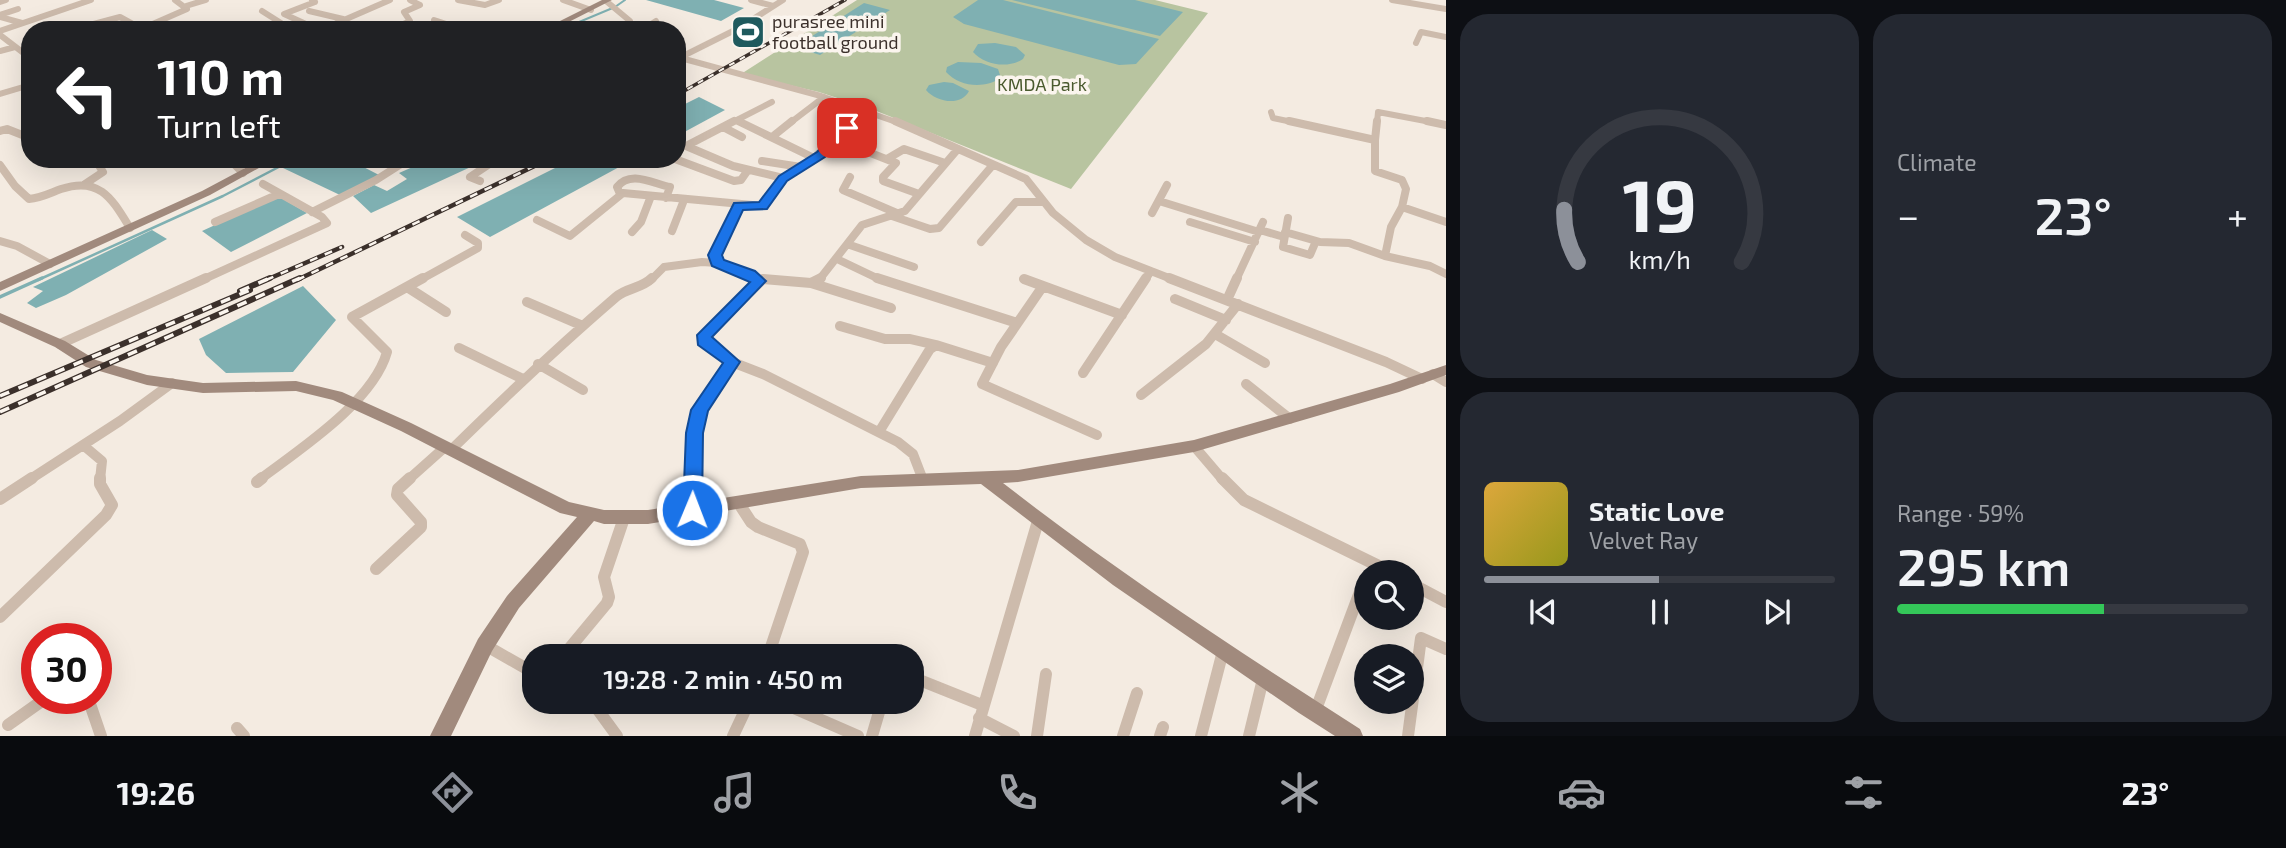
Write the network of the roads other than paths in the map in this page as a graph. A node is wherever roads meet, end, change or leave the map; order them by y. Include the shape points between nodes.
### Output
1 (6, 0) edge
2 (91, 0) edge
3 (175, 0) edge
4 (206, 0) edge
5 (312, 0) edge
6 (390, 0) edge
7 (410, 0) edge
8 (458, 0) edge
9 (499, 0) edge
10 (564, 0) edge
11 (751, 0) edge
12 (783, 0) edge
13 (1392, 0) edge
14 (0, 2) edge
15 (608, 2) edge
16 (186, 6) junction
17 (773, 6) junction
18 (18, 9) dead end
19 (1446, 9) edge
20 (591, 10) junction
21 (309, 11) dead end
22 (262, 12) dead end
23 (0, 16) edge
24 (344, 20) joint
25 (434, 20) dead end
26 (28, 21) edge
27 (105, 21) edge
28 (126, 21) edge
29 (161, 21) edge
30 (274, 21) edge
31 (302, 21) edge
32 (410, 21) edge
33 (437, 21) edge
34 (566, 21) edge
35 (629, 21) edge
36 (21, 23) edge
37 (21, 23) edge
38 (0, 33) edge
39 (1446, 37) edge
40 (1416, 43) dead end
41 (21, 47) edge
42 (17, 48) junction
43 (0, 51) edge
44 (21, 51) edge
45 (686, 54) edge
46 (686, 60) edge
47 (21, 87) edge
48 (0, 94) edge
49 (824, 97) junction
50 (772, 102) dead end
51 (852, 106) junction
52 (870, 112) junction
53 (1271, 112) dead end
54 (737, 121) junction
55 (1446, 125) edge
56 (723, 127) junction
57 (2, 128) edge
58 (21, 137) edge
59 (742, 137) dead end
60 (772, 137) junction
61 (836, 138) junction
62 (1375, 140) junction
63 (688, 147) joint
64 (957, 150) junction
65 (814, 158) junction
66 (887, 159) junction
67 (686, 161) edge
68 (762, 161) dead end
69 (946, 163) junction
70 (0, 165) edge
71 (992, 166) junction
72 (802, 167) junction
73 (100, 168) edge
74 (238, 168) edge
75 (253, 168) edge
76 (394, 168) edge
77 (484, 168) edge
78 (748, 170) junction
79 (243, 173) junction
80 (850, 177) dead end
81 (9, 178) junction
82 (783, 178) junction
83 (480, 181) dead end
84 (0, 183) edge
85 (85, 184) junction
86 (263, 184) dead end
87 (1167, 185) dead end
88 (279, 194) junction
89 (621, 194) junction
90 (919, 194) junction
91 (651, 196) junction
92 (666, 198) junction
93 (684, 200) junction
94 (1042, 201) junction
95 (1159, 201) junction
96 (739, 206) junction
97 (1402, 207) junction
98 (312, 212) junction
99 (1152, 213) dead end
100 (896, 215) junction
101 (1288, 218) dead end
102 (537, 220) dead end
103 (215, 222) dead end
104 (1190, 222) dead end
105 (1446, 222) edge
106 (130, 228) junction
107 (1260, 228) junction
108 (672, 231) dead end
109 (632, 232) dead end
110 (1284, 234) junction
111 (465, 235) dead end
112 (0, 241) edge
113 (1316, 241) junction
114 (981, 242) dead end
115 (1255, 242) junction
116 (847, 244) junction
117 (1385, 256) junction
118 (837, 259) junction
119 (717, 263) junction
120 (50, 264) junction
121 (914, 267) dead end
122 (1151, 271) junction
123 (1446, 274) edge
124 (1024, 279) dead end
125 (759, 281) junction
126 (811, 283) junction
127 (1043, 286) junction
128 (0, 287) edge
129 (407, 287) junction
130 (1175, 299) dead end
131 (1227, 300) junction
132 (527, 302) dead end
133 (1238, 304) junction
134 (891, 308) dead end
135 (446, 312) dead end
136 (1122, 315) junction
137 (0, 317) edge
138 (1226, 320) junction
139 (1017, 323) junction
140 (583, 326) junction
141 (840, 326) dead end
142 (1215, 334) junction
143 (60, 344) junction
144 (936, 345) junction
145 (459, 348) dead end
146 (732, 362) junction
147 (993, 363) junction
148 (1265, 363) dead end
149 (538, 364) junction
150 (1083, 373) dead end
151 (1437, 376) edge
152 (523, 379) junction
153 (172, 383) junction
154 (1246, 384) dead end
155 (583, 390) dead end
156 (1141, 395) dead end
157 (354, 404) junction
158 (1290, 419) junction
159 (879, 432) junction
160 (1097, 435) dead end
161 (83, 445) junction
162 (1194, 446) junction
163 (448, 448) junction
164 (985, 478) junction
165 (923, 480) junction
166 (257, 482) dead end
167 (0, 499) edge
168 (738, 502) junction
169 (692, 510) junction
170 (590, 514) junction
171 (624, 518) junction
172 (1038, 521) junction
173 (1368, 560) edge
174 (376, 569) dead end
175 (1424, 590) edge
176 (1446, 602) edge
177 (1354, 608) edge
178 (0, 617) edge
179 (573, 644) edge
180 (772, 644) edge
181 (485, 645) junction
182 (1446, 649) edge
183 (1223, 651) junction
184 (522, 666) edge
185 (1046, 674) dead end
186 (1263, 679) junction
187 (924, 683) edge
188 (1137, 693) dead end
189 (980, 712) junction
190 (1315, 712) junction
191 (23, 714) edge
192 (94, 714) edge
193 (601, 714) edge
194 (743, 714) edge
195 (808, 714) edge
196 (878, 714) edge
197 (8, 725) dead end
198 (102, 736) edge
199 (440, 736) edge
200 (617, 736) edge
201 (733, 736) edge
202 (858, 736) edge
203 (872, 736) edge
204 (975, 736) edge
205 (1014, 736) edge
206 (1037, 736) edge
207 (1123, 736) edge
208 (1201, 736) edge
209 (1250, 736) edge
210 (1353, 736) edge
211 (1408, 736) edge

1 - 14 street
2 - 26 street
3 - 16 street
4 - 16 street
5 - 31 street via 315,2 284,14
6 - 24 street
7 - 32 street via 423,4 404,12
8 - 9 street via 485,5
10 - 20 street
11 - 17 street
12 - 17 street
13 - 19 street
15 - 20 main road
15 - 35 street
16 - 29 street via 180,14
17 - 45 street
18 - 23 street
20 - 34 main road
21 - 24 street
22 - 30 street
23 - 36 street
25 - 33 street
27 - 28 street via 120,17
37 - 38 street
38 - 42 street
39 - 40 street via 1421,32
41 - 42 street
42 - 43 street
42 - 44 street
46 - 49 street
47 - 48 street
49 - 51 street
49 - 60 street
50 - 54 street
51 - 52 street
51 - 61 street via 822,130
52 - 61 street
52 - 64 street
53 - 62 street via 1273,118
54 - 56 street
54 - 60 street
55 - 62 street via 1378,111
56 - 59 street
56 - 63 street via 687,143
57 - 58 street
60 - 65 street
61 - 65 street
61 - 66 street
62 - 97 street via 1375,171 1402,180 1406,189
63 - 78 street
64 - 69 street
64 - 71 street
65 - 72 street
66 - 69 street via 904,149
66 - 90 street via 897,164 883,181
67 - 78 street via 734,181 741,180
68 - 72 street
69 - 90 street
70 - 81 street
71 - 94 street via 1032,182
71 - 100 street via 939,228 930,229
72 - 82 street
73 - 85 street via 103,172
74 - 79 street
75 - 79 main road
76 - 98 street
77 - 83 street via 470,177
78 - 82 street
79 - 106 main road
80 - 100 street via 843,190
81 - 84 street
81 - 85 street via 33,199
82 - 96 street via 763,206
85 - 106 street via 109,195
86 - 88 street
87 - 95 street
88 - 98 street
88 - 103 street
89 - 91 street
89 - 92 street via 617,187 630,177 670,187
89 - 102 street via 570,236
90 - 100 street
91 - 92 street
91 - 109 street
92 - 93 street
93 - 96 street
93 - 108 street
94 - 114 street via 1016,202
94 - 122 street via 1083,240
95 - 99 street
95 - 107 street
96 - 119 street via 715,255
97 - 105 street
97 - 117 street via 1391,227
98 - 143 street via 325,220 325,226
100 - 116 street via 862,225
101 - 110 street
104 - 115 street
106 - 120 main road
107 - 110 street
107 - 115 street
110 - 113 street
110 - 113 street via 1283,247 1309,255
111 - 129 street via 478,243 478,248
112 - 120 street
113 - 117 street via 1349,243
115 - 131 street
116 - 118 street
116 - 121 street
117 - 123 street via 1430,265
118 - 126 street
118 - 139 street via 881,280
119 - 125 street
119 - 140 street via 696,260 661,268 644,286 625,289
120 - 128 main road
122 - 131 street
122 - 136 street
124 - 127 street
125 - 126 street
125 - 146 street via 705,335 703,341
126 - 134 street
127 - 136 street
127 - 139 street
129 - 135 street
129 - 157 street via 352,317 388,356
130 - 138 street
131 - 133 street
132 - 140 street
133 - 138 street
133 - 151 street
136 - 150 street
137 - 143 main road
138 - 142 street
139 - 147 street
140 - 149 street
141 - 144 street via 885,339
142 - 148 street
142 - 156 street
143 - 153 main road via 91,364
144 - 147 street
144 - 159 street
145 - 152 street
146 - 159 street
146 - 169 street via 700,410 694,433
147 - 160 street via 984,386
149 - 152 street
149 - 155 street
151 - 158 main road
152 - 163 street
153 - 157 main road via 203,388 296,386
153 - 161 street
154 - 158 street
157 - 163 main road
157 - 166 street
158 - 162 main road
159 - 165 street via 913,454
161 - 167 street
161 - 178 street via 102,461 100,484 113,505
162 - 164 main road via 1018,477
162 - 173 street via 1244,500
163 - 170 main road via 566,508
163 - 174 street via 398,489 400,500 421,527
164 - 165 main road
164 - 172 main road
165 - 168 main road via 860,482
168 - 169 main road
168 - 180 street via 751,522 792,538 803,552
169 - 171 main road
170 - 171 main road
170 - 181 main road via 513,602
171 - 179 street via 604,577 607,603
172 - 183 main road
172 - 189 street
175 - 176 street
177 - 190 street
181 - 184 street
181 - 199 main road
182 - 211 street via 1421,638
183 - 186 main road
183 - 208 street
185 - 206 street
186 - 190 main road
186 - 209 street
187 - 189 street
188 - 207 street
189 - 204 street
189 - 205 street
190 - 210 main road
191 - 197 street
192 - 198 street
193 - 200 street
194 - 201 street
195 - 202 street
196 - 203 street

